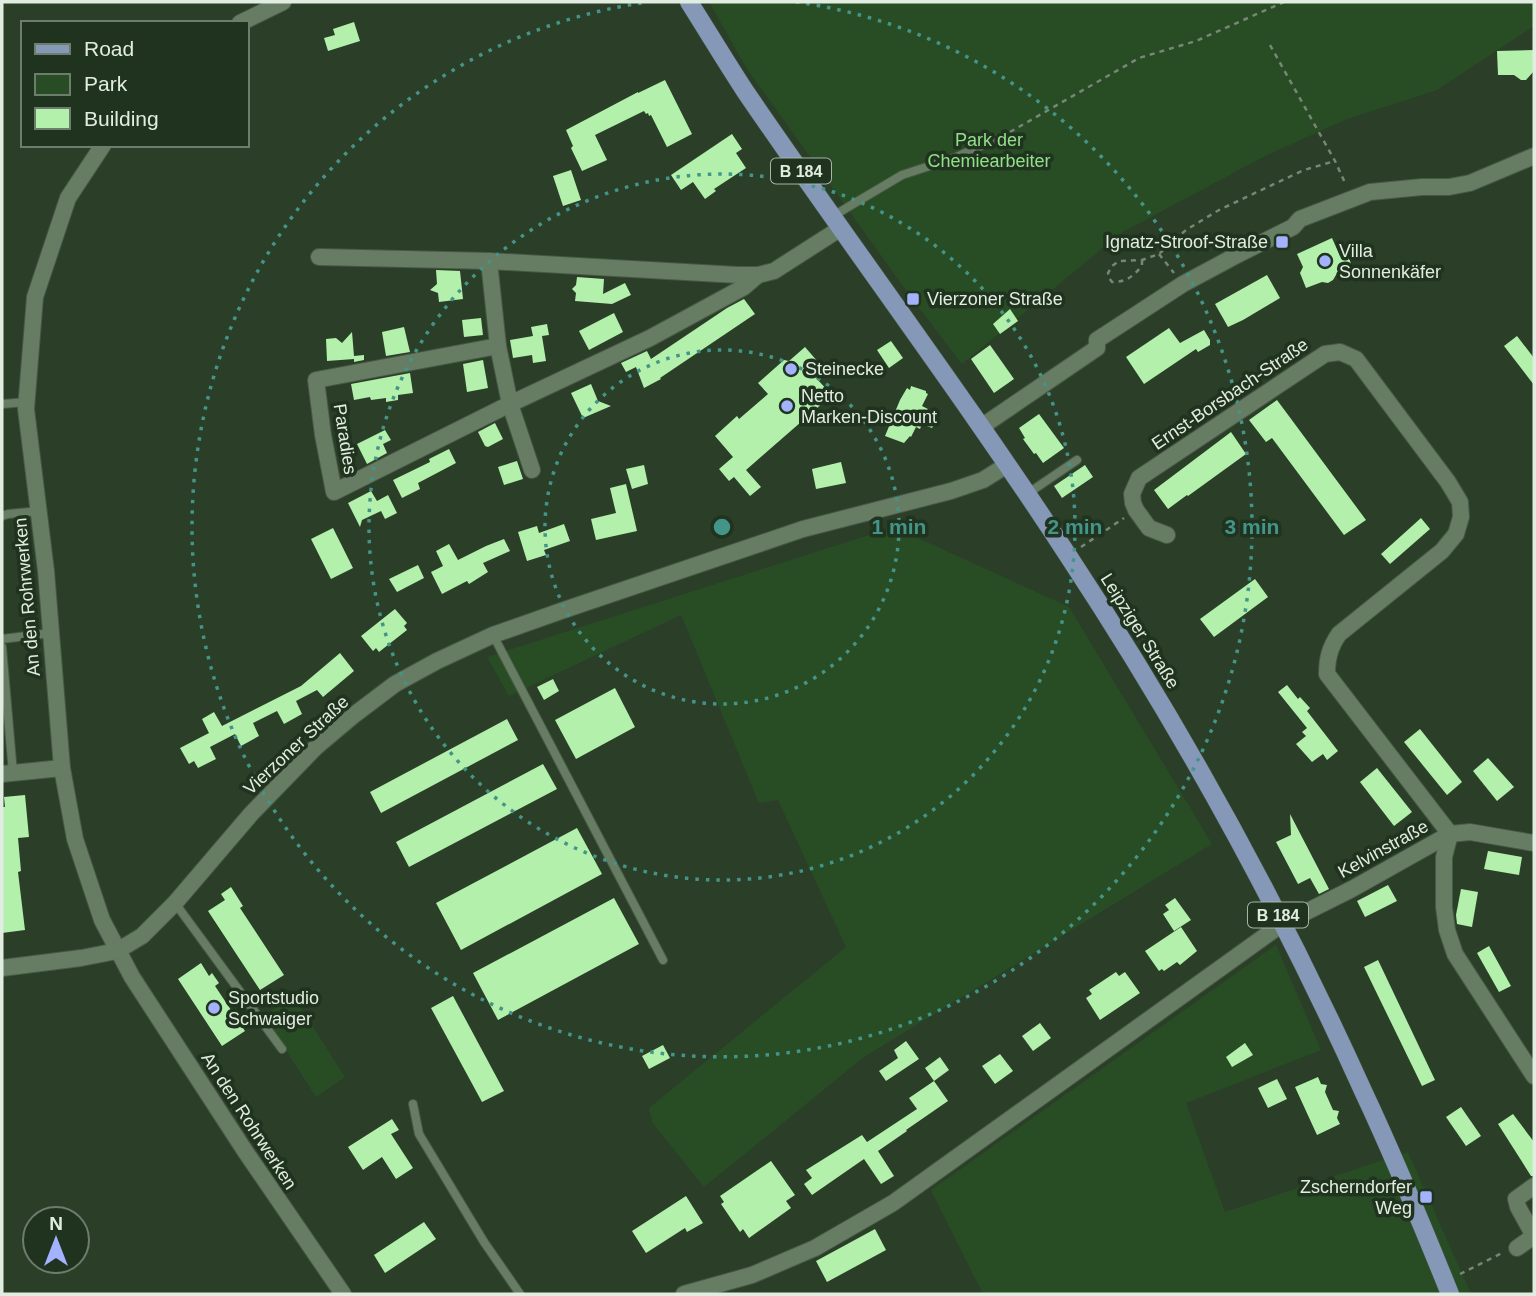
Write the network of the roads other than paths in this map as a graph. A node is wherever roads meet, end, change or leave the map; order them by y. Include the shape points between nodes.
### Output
1 (283, 2) edge
2 (689, 2) edge
3 (244, 21) edge
4 (1001, 137) road end
5 (102, 147) edge
6 (1534, 156) edge
7 (837, 222) junction
8 (319, 257) dead end
9 (489, 261) junction
10 (758, 275) junction
11 (498, 346) junction
12 (27, 402) junction
13 (2, 404) edge
14 (510, 404) junction
15 (981, 427) junction
16 (1077, 460) dead end
17 (1007, 466) junction
18 (532, 470) dead end
19 (1027, 494) junction
20 (39, 511) junction
21 (2, 516) edge
22 (1167, 534) dead end
23 (51, 633) junction
24 (494, 635) junction
25 (2, 639) edge
26 (2, 647) edge
27 (62, 768) junction
28 (7, 773) edge
29 (1450, 834) junction
30 (1534, 843) edge
31 (175, 903) junction
32 (1282, 924) junction
33 (117, 951) junction
34 (663, 960) dead end
35 (2, 968) edge
36 (282, 1049) dead end
37 (1534, 1076) edge
38 (413, 1104) dead end
39 (1534, 1186) edge
40 (1517, 1248) dead end
41 (343, 1294) edge
42 (520, 1294) edge
43 (684, 1294) edge
44 (1450, 1294) edge

1 - 3 street
2 - 7 main road, Leipziger Straße / B 184
4 - 7 lane via 902,175
5 - 12 street, An den Rohrwerken via 68,198 35,297
6 - 15 street via 1470,183 1370,192 1300,219 1293,228 1183,284
7 - 10 street, Paradies via 774,271
7 - 15 main road, Leipziger Straße / B 184
8 - 9 street, Paradies
9 - 10 street, Paradies
9 - 11 street
10 - 14 street, Paradies via 650,338
11 - 14 street
11 - 14 street, Paradies via 316,380 334,492
12 - 13 lane
12 - 20 street, An den Rohrwerken
14 - 18 street
15 - 17 main road, Leipziger Straße / B 184
16 - 19 lane
17 - 19 main road, Leipziger Straße / B 184
17 - 24 street, Vierzoner Straße via 951,491 803,529
19 - 32 main road, Leipziger Straße / B 184 via 1153,690
20 - 21 lane
20 - 23 street, An den Rohrwerken
22 - 29 street, Ernst-Borsbach-Straße via 1149,528 1136,510 1132,495 1139,478 1325,354 1340,352 1356,359 1448,482 1460,502 1461,517 1457,534 1442,551 1339,634 1327,661 1327,674
23 - 25 lane
23 - 27 street, An den Rohrwerken
24 - 31 street, Vierzoner Straße via 395,684 354,715 251,814
24 - 34 lane
26 - 28 lane
27 - 28 street
27 - 33 street, An den Rohrwerken via 75,839
29 - 30 street via 1470,832
29 - 32 street, Kelvinstraße
29 - 37 street, Kelvinstraße via 1444,858 1444,907 1455,954
31 - 33 street, Vierzoner Straße via 142,936
31 - 36 lane
32 - 43 street via 893,1203 815,1248 752,1275
32 - 44 main road, Leipziger Straße / B 184 via 1363,1090
33 - 35 street, Vierzoner Straße
33 - 41 street, An den Rohrwerken
38 - 42 lane via 419,1134
39 - 40 street via 1516,1199 1534,1236

